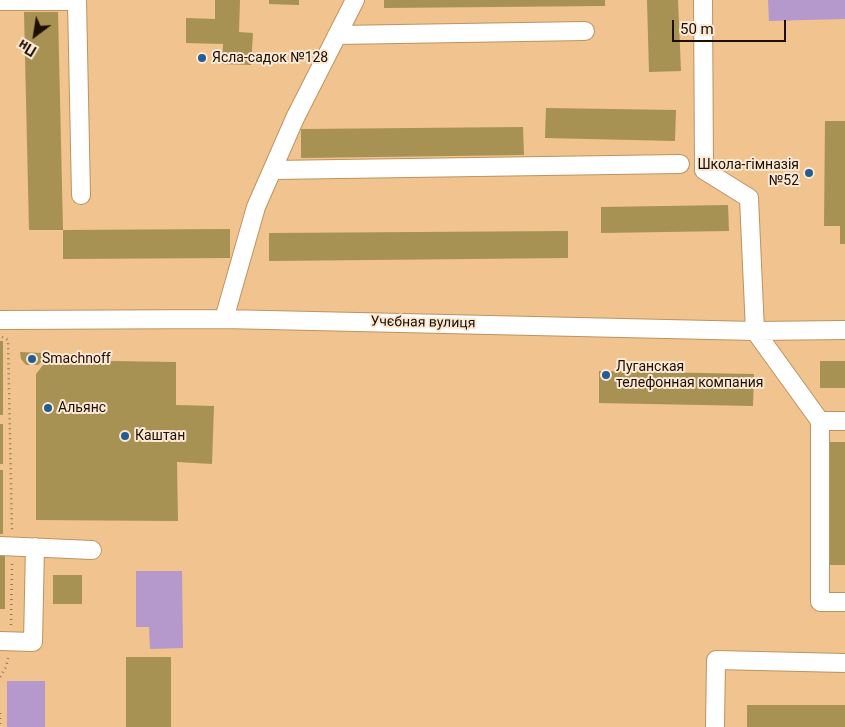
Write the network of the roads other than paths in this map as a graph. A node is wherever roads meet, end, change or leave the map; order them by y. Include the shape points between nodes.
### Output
1 (355, 0) edge
2 (703, 0) edge
3 (0, 1) edge
4 (77, 1) edge
5 (586, 31) dead end
6 (337, 35) junction
7 (680, 164) dead end
8 (273, 170) junction
9 (81, 195) dead end
10 (224, 319) junction
11 (0, 320) edge
12 (845, 330) edge
13 (755, 331) junction
14 (820, 421) junction
15 (845, 421) edge
16 (6, 547) edge
17 (35, 547) junction
18 (92, 550) dead end
19 (845, 602) edge
20 (5, 641) edge
21 (845, 663) edge
22 (714, 727) edge

1 - 6 street
2 - 13 street via 704,170 749,198
3 - 4 street
4 - 9 street
5 - 6 street
6 - 8 street
7 - 8 street
8 - 10 street via 256,207
10 - 11 street, Учєбная вулиця
10 - 13 street, Учєбная вулиця
12 - 13 street, Учєбная вулиця
13 - 14 street
14 - 15 street
14 - 19 street via 820,602
16 - 17 street
17 - 18 street
17 - 20 street via 33,642
21 - 22 street via 716,660

